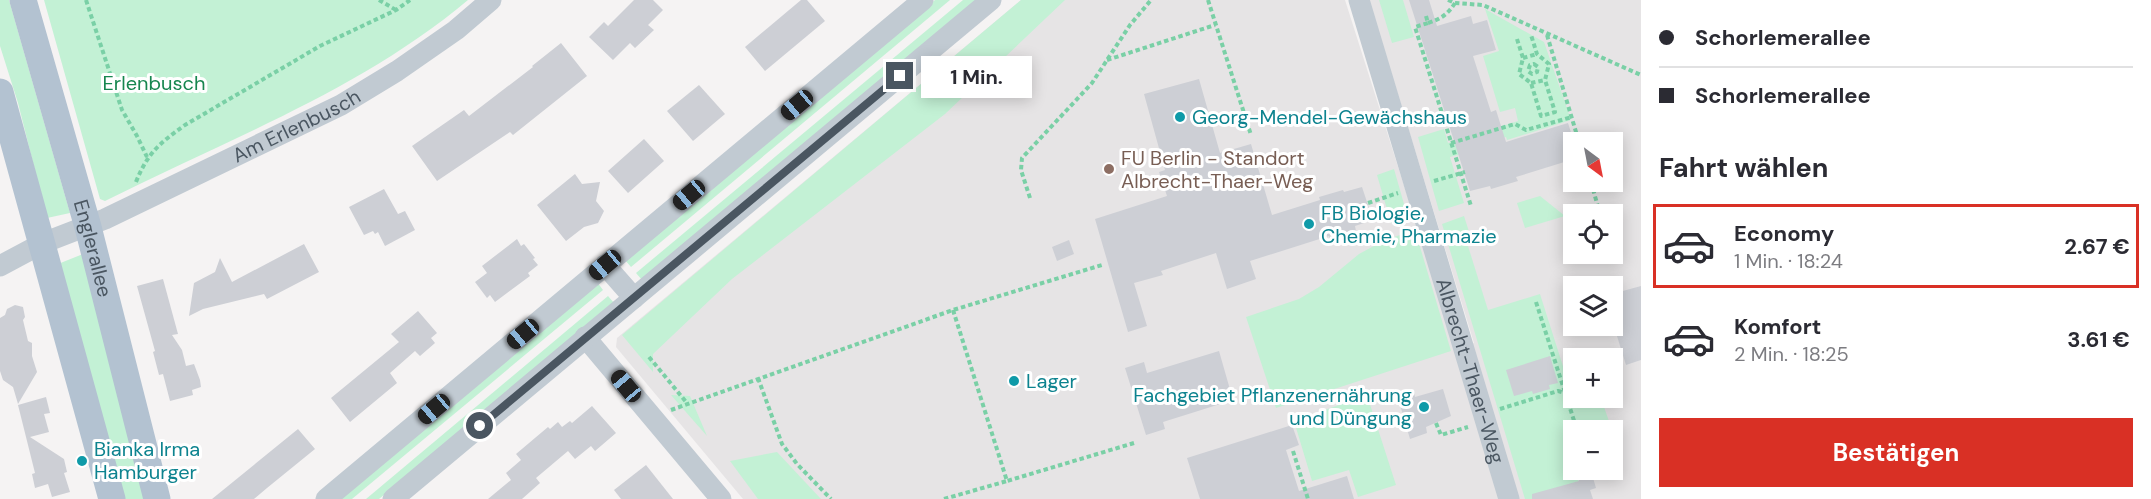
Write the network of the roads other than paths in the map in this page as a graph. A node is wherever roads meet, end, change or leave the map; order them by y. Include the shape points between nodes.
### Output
1 (23, 0) edge
2 (491, 0) edge
3 (923, 0) edge
4 (991, 0) edge
5 (1359, 0) edge
6 (0, 92) edge
7 (88, 227) junction
8 (43, 243) junction
9 (605, 265) junction
10 (0, 266) edge
11 (634, 298) junction
12 (585, 338) junction
13 (112, 499) edge
14 (157, 499) edge
15 (326, 499) edge
16 (393, 499) edge
17 (721, 499) edge
18 (1509, 499) edge

1 - 7 main road, Englerallee
2 - 7 street, Am Erlenbusch via 456,30 341,105
3 - 9 street
4 - 11 street
5 - 18 street, Albrecht-Thaer-Weg
6 - 8 main road
7 - 8 street, Am Erlenbusch
7 - 14 main road, Englerallee
8 - 10 street, Am Erlenbusch
8 - 13 main road
9 - 11 street
9 - 15 street
11 - 12 street
12 - 16 street
12 - 17 street

